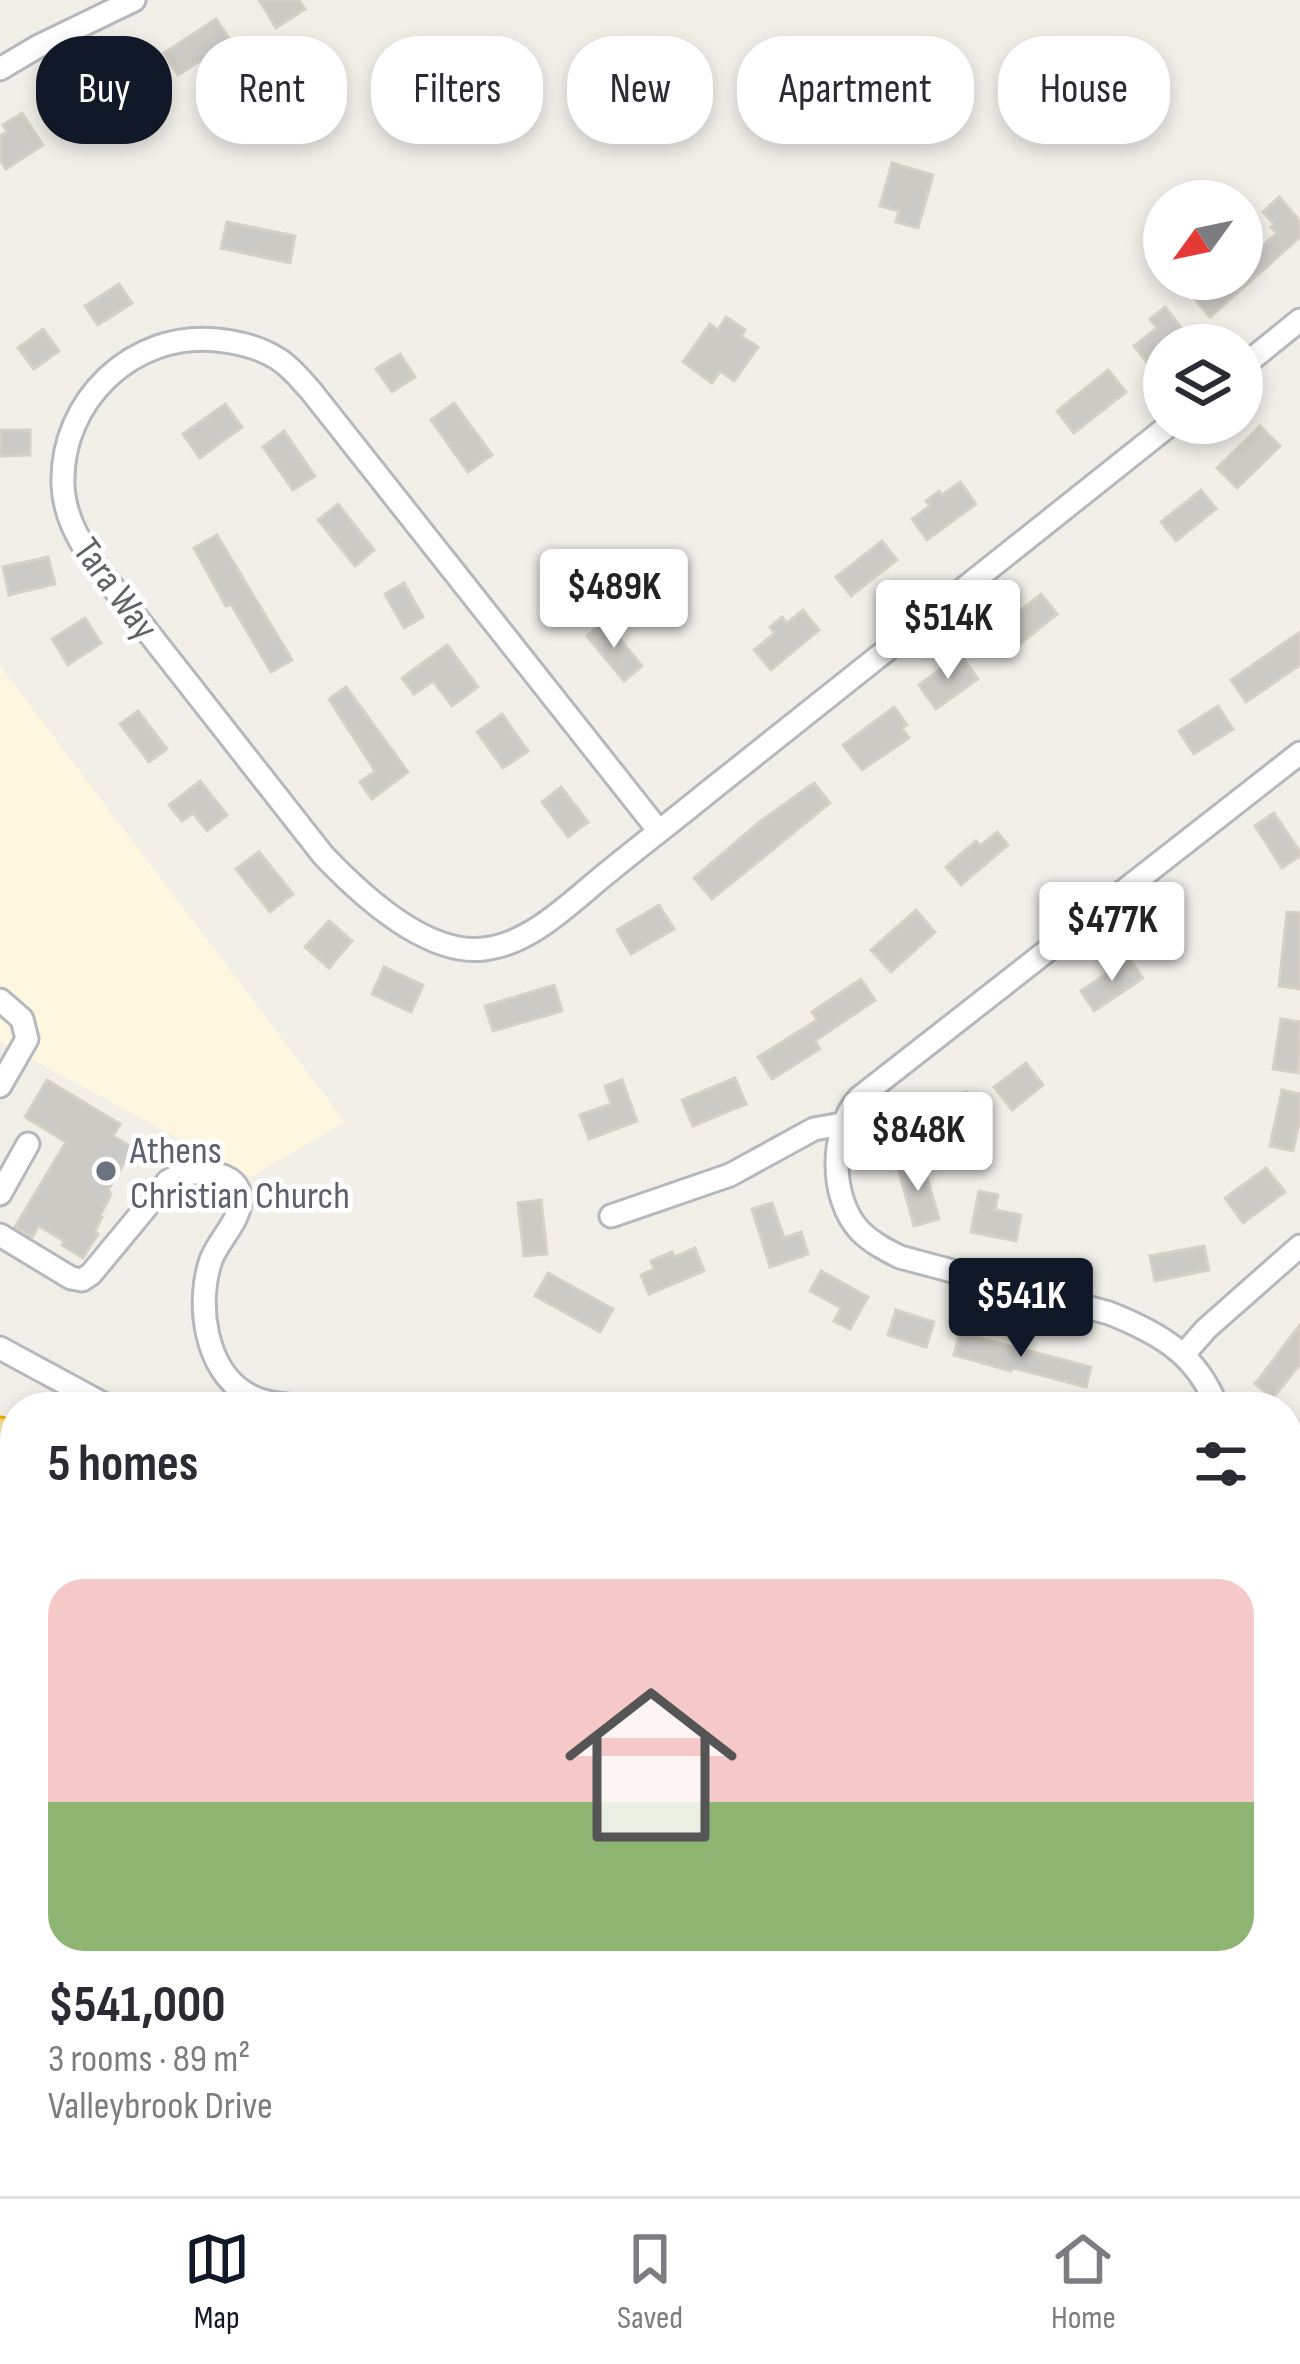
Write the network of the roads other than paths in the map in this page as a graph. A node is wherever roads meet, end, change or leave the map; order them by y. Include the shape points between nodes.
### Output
1 (134, 0) edge
2 (0, 69) edge
3 (1300, 320) edge
4 (1263, 350) edge
5 (1146, 444) edge
6 (1298, 760) edge
7 (659, 832) junction
8 (0, 1000) edge
9 (0, 1086) edge
10 (842, 1124) junction
11 (28, 1144) dead end
12 (0, 1194) edge
13 (611, 1216) dead end
14 (0, 1235) edge
15 (1300, 1246) edge
16 (0, 1348) edge
17 (1184, 1354) junction
18 (81, 1392) edge
19 (244, 1392) edge
20 (1210, 1392) edge

1 - 2 street
3 - 4 street
5 - 7 street, Tara Way
6 - 10 street via 859,1098
7 - 7 street, Tara Way via 545,922 483,950 440,943 362,894 323,855 79,540 63,485 71,438 92,394 124,363 165,343 232,342 278,358
8 - 9 street via 22,1019 27,1040
10 - 13 street
10 - 17 street via 838,1172 847,1212 885,1250 1109,1313
11 - 12 street
14 - 19 street via 82,1280 168,1181 196,1172 228,1179 240,1206 212,1257 206,1313 224,1374
15 - 17 street
16 - 18 street
17 - 20 street

